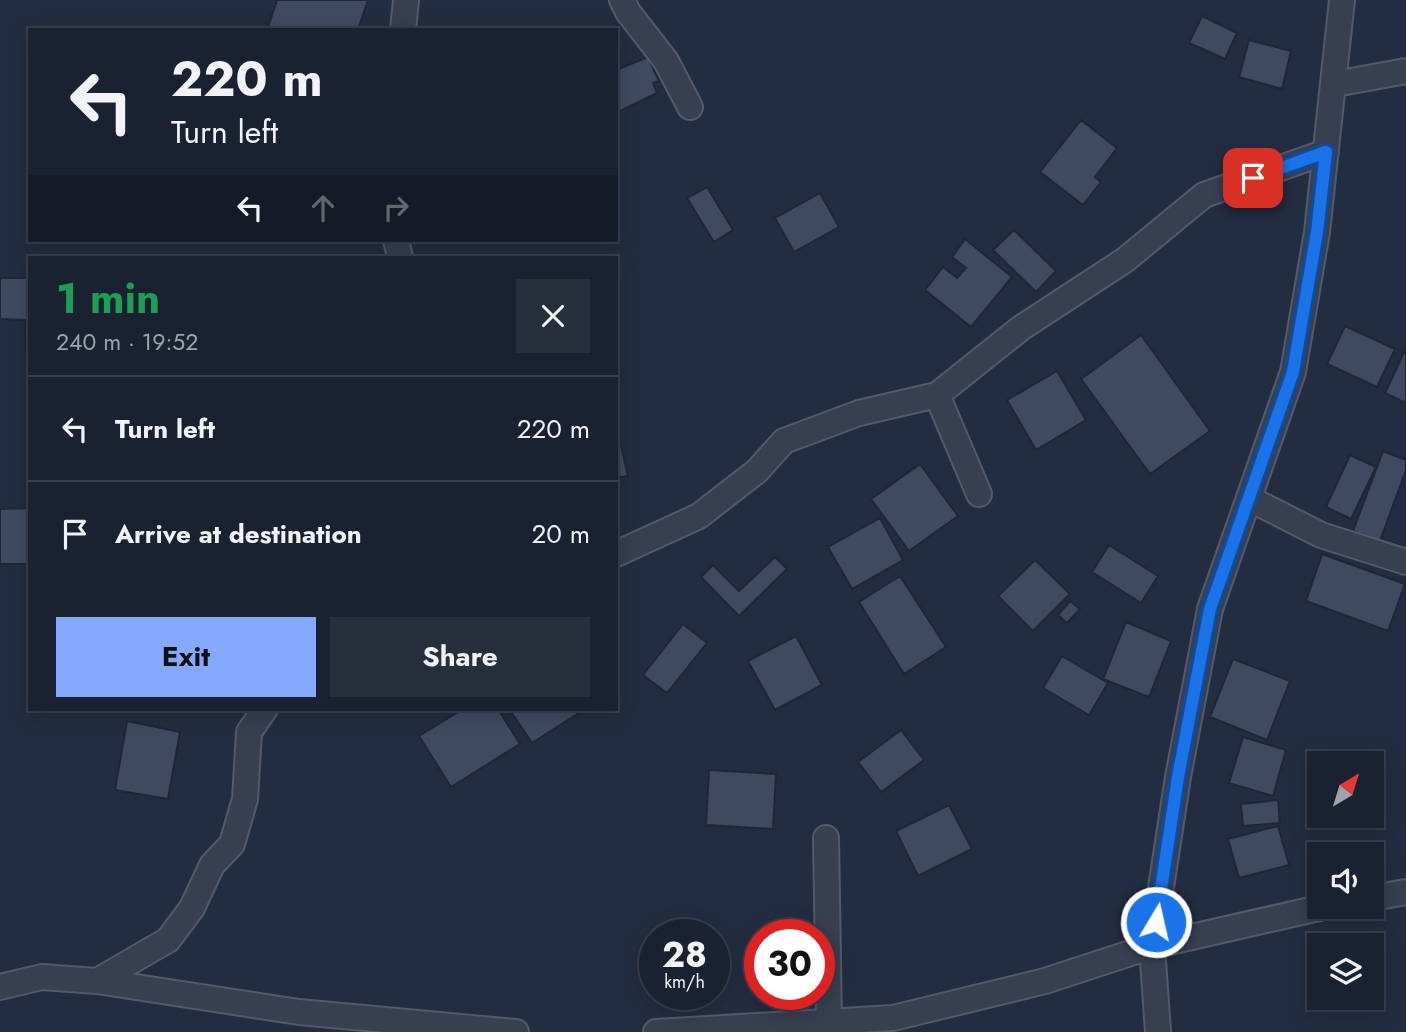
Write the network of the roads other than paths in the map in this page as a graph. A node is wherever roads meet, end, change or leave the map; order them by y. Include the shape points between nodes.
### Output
1 (406, 0) edge
2 (622, 0) edge
3 (1342, 0) edge
4 (403, 28) edge
5 (1406, 71) edge
6 (1335, 84) junction
7 (690, 107) dead end
8 (1326, 152) junction
9 (937, 395) junction
10 (979, 494) dead end
11 (1250, 499) junction
12 (618, 553) edge
13 (1406, 562) edge
14 (264, 711) edge
15 (826, 838) dead end
16 (1406, 892) edge
17 (1384, 896) edge
18 (1307, 911) edge
19 (1152, 946) junction
20 (97, 981) junction
21 (0, 987) edge
22 (829, 1022) junction
23 (516, 1032) edge
24 (656, 1032) edge
25 (1158, 1032) edge

1 - 4 street
2 - 7 street via 666,61
3 - 6 street
5 - 6 street
6 - 8 street
8 - 9 street via 1204,195 1125,260 1021,328
8 - 11 street via 1293,372
9 - 10 street
9 - 12 street via 859,413 784,441 757,471 699,516
11 - 13 street via 1321,535
11 - 19 street via 1210,609
14 - 20 street via 249,732 245,799 232,844 212,865 192,908 168,940
15 - 22 street
16 - 17 street
18 - 19 street
19 - 22 street via 1045,981 893,1018
19 - 25 street
20 - 21 street via 42,977
20 - 23 street via 299,1012
22 - 24 street

